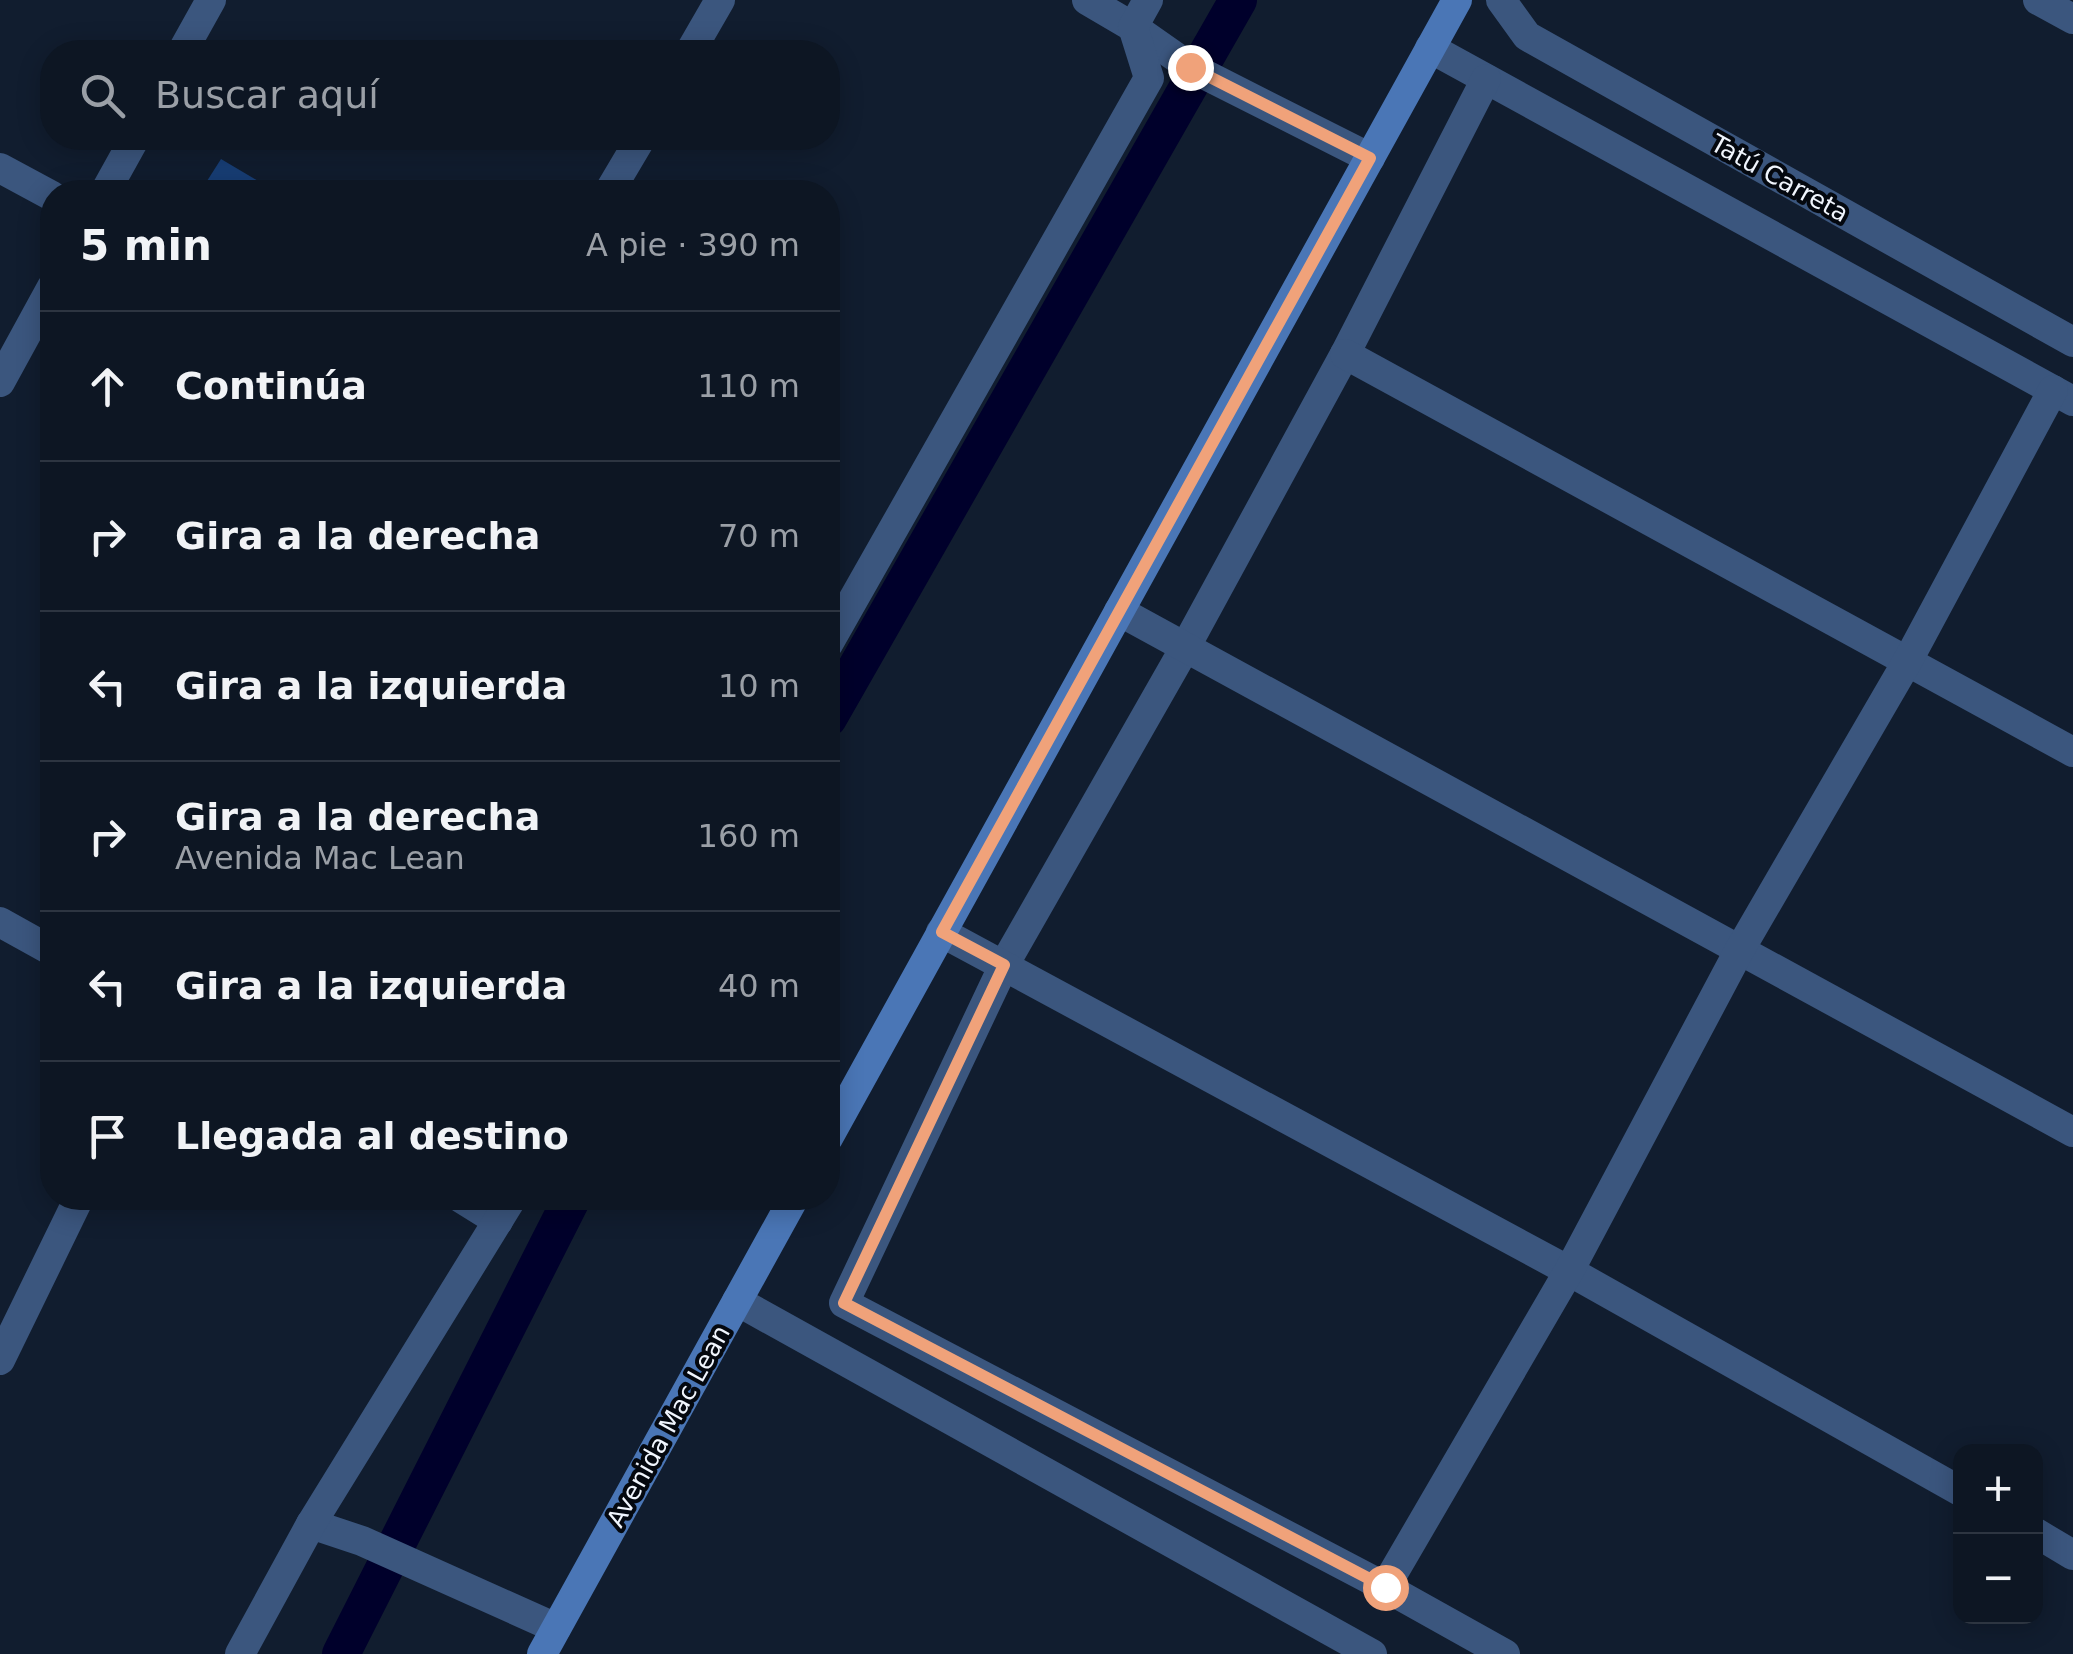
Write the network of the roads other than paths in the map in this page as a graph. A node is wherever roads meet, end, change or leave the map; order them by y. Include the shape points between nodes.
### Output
1 (211, 0) edge
2 (720, 0) edge
3 (1087, 0) edge
4 (1148, 0) edge
5 (1458, 0) edge
6 (1501, 0) edge
7 (2038, 0) edge
8 (2073, 19) edge
9 (1133, 27) junction
10 (189, 40) edge
11 (697, 40) edge
12 (1430, 48) junction
13 (1486, 79) junction
14 (128, 150) edge
15 (634, 150) edge
16 (1370, 158) junction
17 (0, 168) edge
18 (112, 180) edge
19 (617, 180) edge
20 (40, 190) edge
21 (40, 309) edge
22 (2073, 342) edge
23 (1345, 354) junction
24 (0, 382) edge
25 (2063, 396) edge
26 (1119, 611) junction
27 (840, 616) edge
28 (1186, 646) junction
29 (1906, 662) junction
30 (2073, 752) edge
31 (0, 922) edge
32 (942, 932) junction
33 (40, 944) edge
34 (1740, 951) junction
35 (1004, 965) junction
36 (840, 1116) edge
37 (2073, 1132) edge
38 (73, 1210) edge
39 (504, 1210) edge
40 (787, 1210) edge
41 (1569, 1271) junction
42 (737, 1301) junction
43 (0, 1360) edge
44 (1953, 1487) edge
45 (311, 1524) junction
46 (2043, 1538) edge
47 (2073, 1554) edge
48 (1385, 1587) junction
49 (549, 1641) edge
50 (1337, 1646) edge
51 (240, 1654) edge
52 (1372, 1654) edge
53 (1505, 1654) edge

1 - 10 street
2 - 11 street
3 - 9 street
4 - 9 street
5 - 12 main road
6 - 22 street, Tatú Carreta via 1527,36
7 - 8 street
9 - 16 street via 1190,67
9 - 27 street via 1149,78
12 - 13 street
12 - 16 main road
13 - 23 street
13 - 25 street
14 - 18 street
15 - 19 street
16 - 26 main road
17 - 20 street
21 - 24 street
23 - 28 street
23 - 29 street
25 - 29 street
26 - 28 street
26 - 32 main road
28 - 34 street
28 - 35 street
29 - 30 street
29 - 34 street
31 - 33 street
32 - 35 street
32 - 36 main road
34 - 37 street
34 - 41 street
35 - 41 street
35 - 48 street via 844,1303
38 - 43 street
39 - 45 street
40 - 42 main road, Avenida Mac Lean
41 - 44 street
41 - 48 street
42 - 49 main road, Avenida Mac Lean
42 - 50 street
45 - 49 street via 470,1588
45 - 51 street
46 - 47 street
48 - 53 street
50 - 52 street

